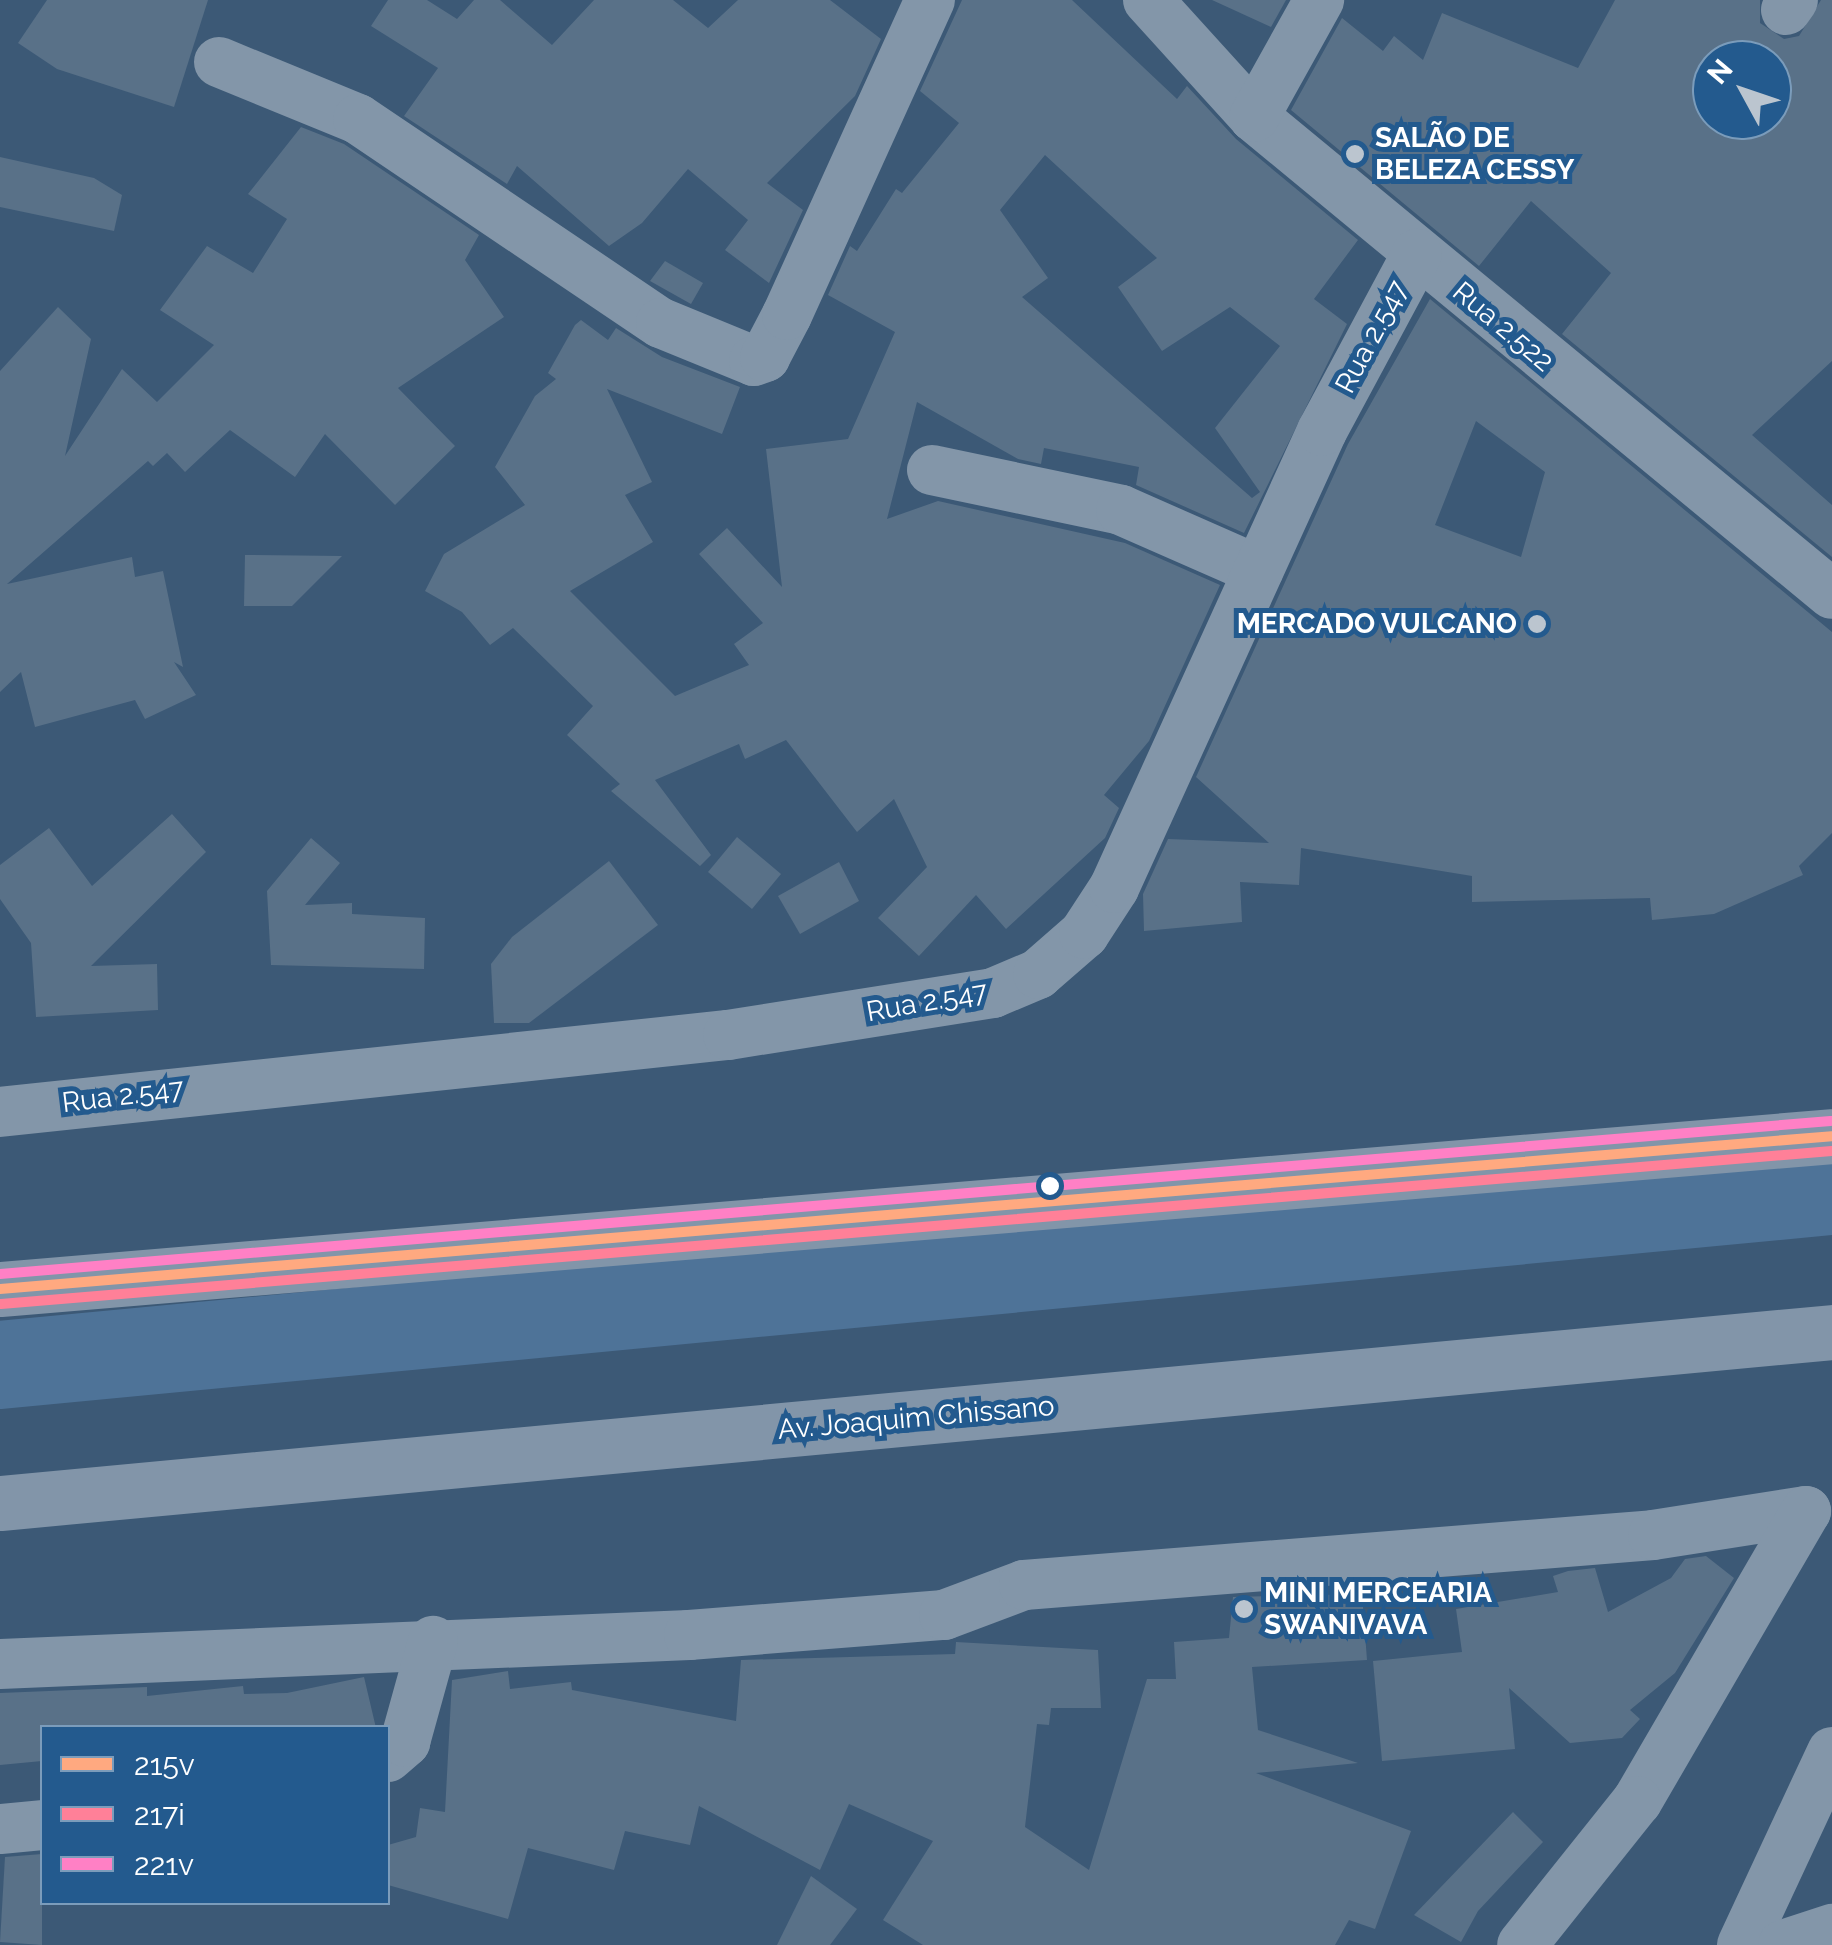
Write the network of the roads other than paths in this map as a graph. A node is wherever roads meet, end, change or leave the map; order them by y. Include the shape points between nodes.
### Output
1 (930, 0) edge
2 (1148, 0) edge
3 (1319, 0) edge
4 (219, 62) dead end
5 (1254, 117) junction
6 (1417, 254) junction
7 (932, 470) dead end
8 (1258, 570) junction
9 (1832, 594) edge
10 (0, 1112) edge
11 (1832, 1136) edge
12 (0, 1289) edge
13 (1832, 1332) edge
14 (0, 1503) edge
15 (433, 1641) junction
16 (0, 1664) edge
17 (1832, 1752) edge
18 (390, 1755) edge
19 (40, 1825) edge
20 (0, 1829) edge
21 (1832, 1929) edge
22 (1522, 1945) edge
23 (1742, 1945) edge
24 (1784, 1945) edge

1 - 4 street via 787,315 765,357 754,361 661,323 358,119
2 - 5 street, Rua 2.522
3 - 5 street
5 - 6 street, Rua 2.522
6 - 8 street, Rua 2.547
6 - 9 street, Rua 2.522
7 - 8 street via 1121,510
8 - 10 street, Rua 2.547 via 1114,888 1084,934 1038,974 993,993 728,1035
11 - 12 main road
13 - 14 main road, Av. Joaquim Chissano
15 - 16 street
15 - 18 street via 405,1742
15 - 22 street via 690,1635 944,1615 1024,1585 1614,1538 1806,1510 1637,1801
17 - 23 street
19 - 20 street
21 - 24 street

